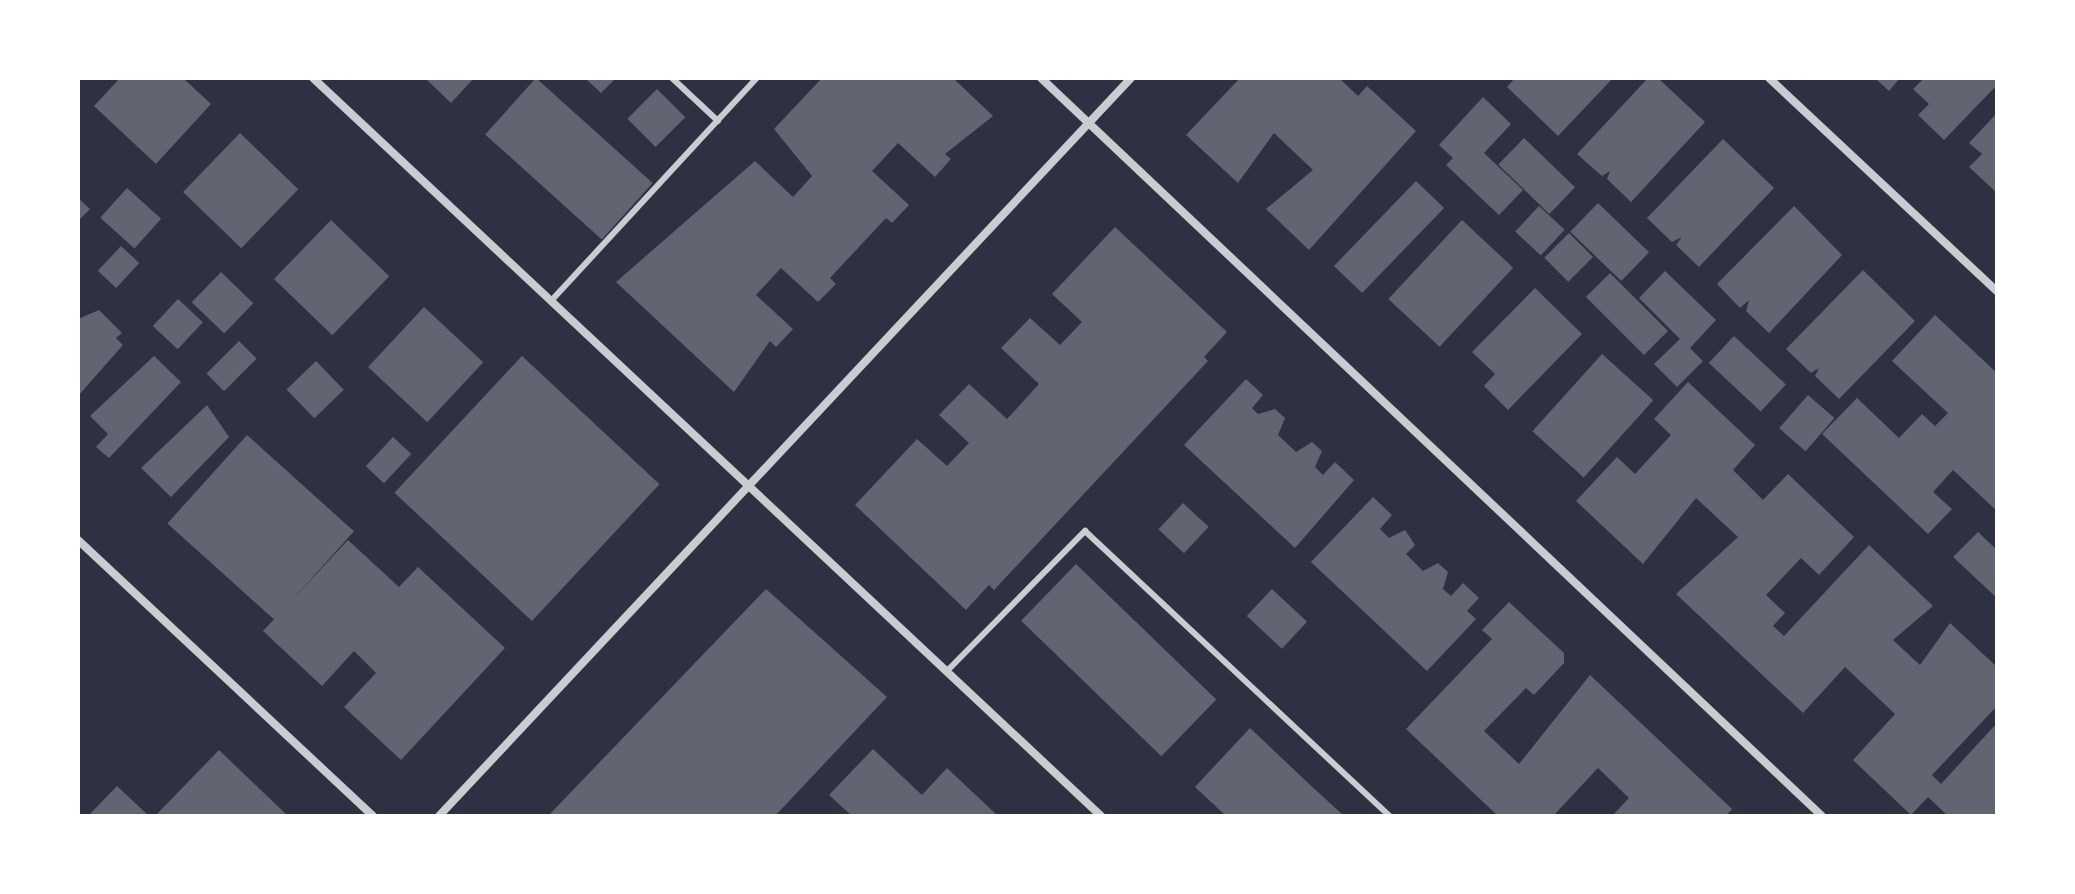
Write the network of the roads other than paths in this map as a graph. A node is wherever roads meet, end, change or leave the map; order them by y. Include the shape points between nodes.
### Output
1 (313, 78) edge
2 (672, 78) edge
3 (757, 78) edge
4 (1041, 78) edge
5 (1131, 78) edge
6 (1769, 78) edge
7 (718, 121) junction
8 (1089, 123) junction
9 (1997, 291) edge
10 (551, 301) junction
11 (749, 485) junction
12 (78, 540) edge
13 (947, 671) junction
14 (373, 816) edge
15 (439, 816) edge
16 (1101, 816) edge
17 (1390, 816) edge
18 (1822, 816) edge

1 - 10 street
2 - 7 lane
3 - 7 lane
4 - 8 street
5 - 8 street
6 - 9 street
7 - 10 lane
8 - 11 street
8 - 18 street
10 - 11 street
11 - 13 street
11 - 15 street
12 - 14 street
13 - 16 street
13 - 17 lane via 1085,531

